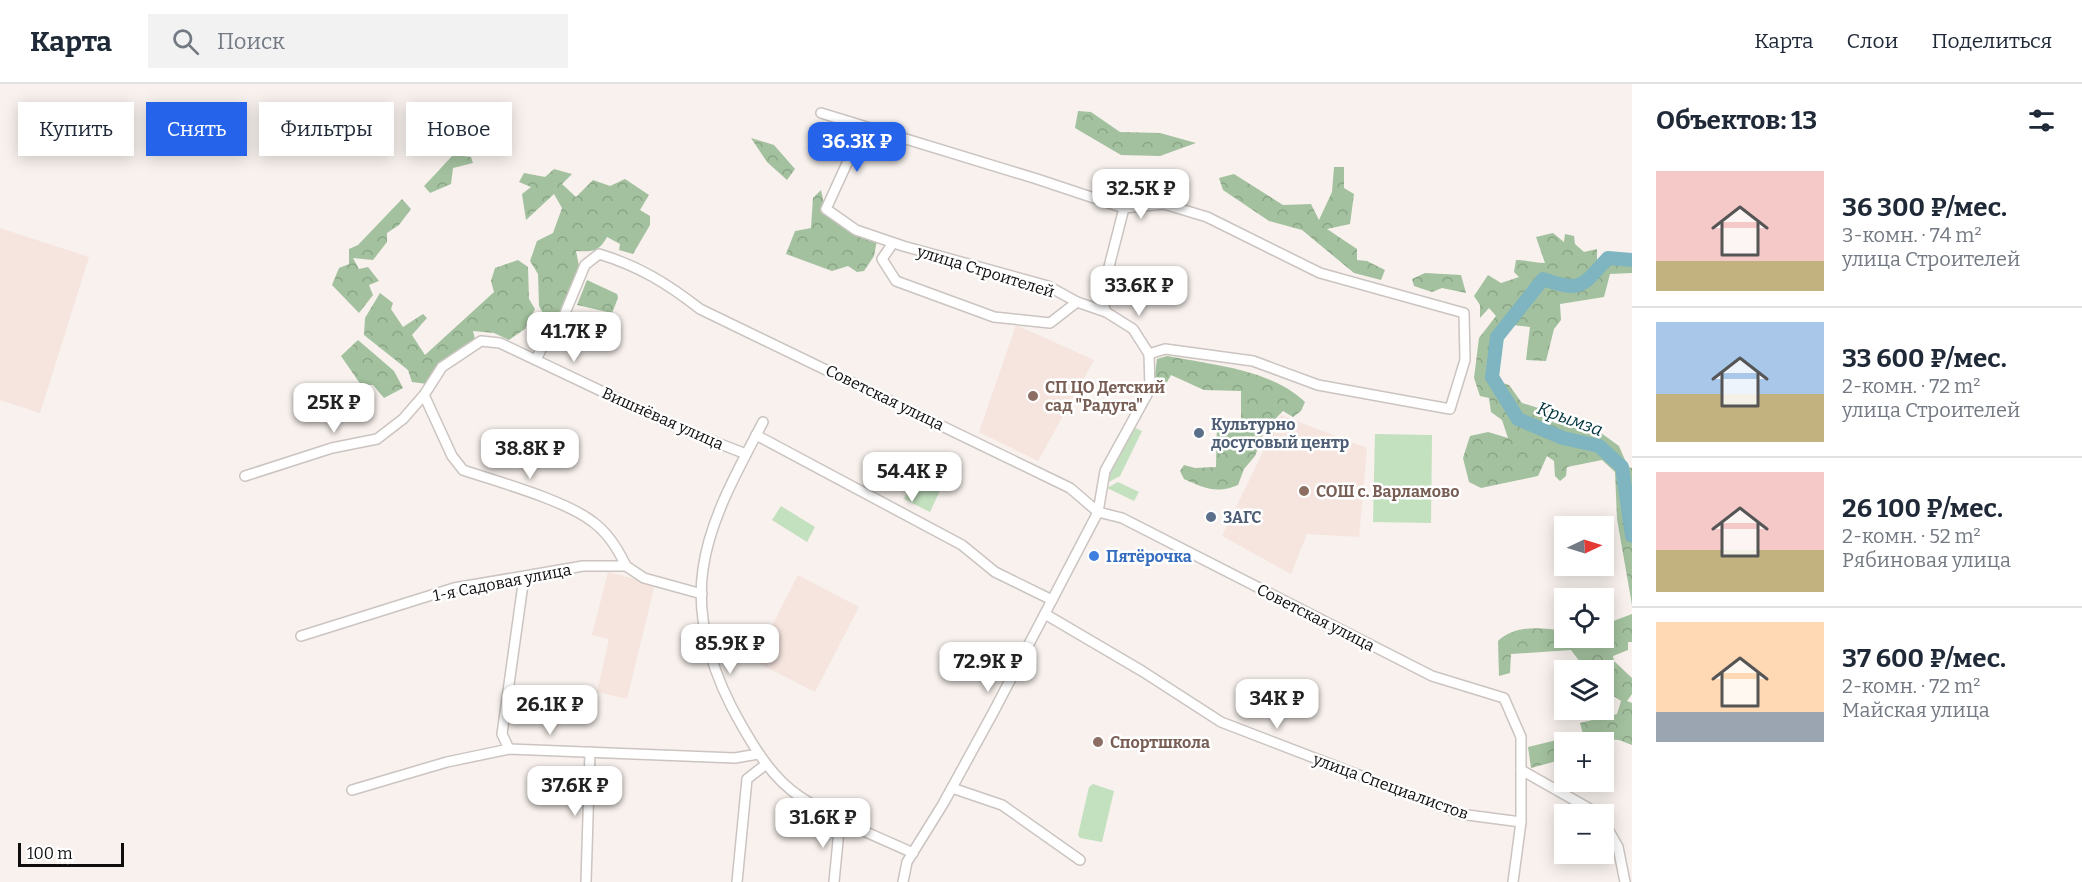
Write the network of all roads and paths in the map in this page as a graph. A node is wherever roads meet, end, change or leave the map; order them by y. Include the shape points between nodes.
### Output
1 (821, 113) dead end
2 (864, 126) junction
3 (1124, 208) junction
4 (893, 243) junction
5 (1077, 302) junction
6 (1106, 312) junction
7 (1149, 354) junction
8 (536, 360) junction
9 (424, 395) junction
10 (763, 422) dead end
11 (756, 435) junction
12 (747, 454) junction
13 (245, 476) dead end
14 (1098, 512) junction
15 (626, 566) junction
16 (524, 577) junction
17 (702, 594) junction
18 (1052, 600) junction
19 (1045, 614) junction
20 (301, 636) dead end
21 (509, 748) junction
22 (590, 752) junction
23 (758, 754) junction
24 (765, 765) junction
25 (1521, 770) junction
26 (952, 788) junction
27 (352, 790) dead end
28 (1581, 804) edge
29 (840, 820) junction
30 (1521, 822) junction
31 (1614, 840) edge
32 (913, 853) junction
33 (1080, 860) dead end
34 (586, 882) edge
35 (737, 882) edge
36 (834, 882) edge
37 (903, 882) edge
38 (1513, 882) edge
39 (1625, 882) edge

1 - 2 street
2 - 3 street
2 - 4 street, улица Строителей via 826,209 856,230
3 - 6 street via 1101,298
3 - 7 street via 1164,204 1207,217 1320,273 1464,313 1465,360 1450,410 1318,385 1253,361 1165,349
4 - 5 street, улица Строителей via 1048,286
4 - 5 street via 882,259 896,281 994,317 1050,324
5 - 6 street, улица Строителей
6 - 7 street, улица Строителей via 1133,329
7 - 14 street via 1150,389 1105,471
8 - 9 street, Вишнёвая улица via 500,343 481,341 442,367
8 - 12 street, Вишнёвая улица via 679,428
8 - 14 street, Советская улица via 545,341 558,330 585,265 599,254 661,279 700,309 1070,488
9 - 13 street via 403,419 377,439 332,448
9 - 15 street via 452,456 463,470 573,509 616,545
10 - 11 street
11 - 12 street
11 - 18 street via 962,545 995,572
12 - 17 street via 714,526 702,570
14 - 18 street
14 - 25 street, Советская улица via 1122,518 1432,676 1504,698 1521,738
15 - 16 street, 1-я Садовая улица via 583,566
15 - 17 street, 1-я Садовая улица via 644,578
16 - 20 street, 1-я Садовая улица via 454,588
16 - 21 street via 502,734
17 - 23 street via 703,618 717,680
18 - 19 street
19 - 26 street
19 - 30 street, улица Специалистов via 1221,722 1460,814
21 - 22 street
21 - 27 street
22 - 23 street via 735,758
22 - 34 street
23 - 24 street
24 - 29 street via 797,795
24 - 35 street via 747,779
25 - 28 street
25 - 30 street
26 - 32 street
26 - 33 street via 1002,805
29 - 32 street
29 - 36 street
30 - 38 street
31 - 39 street
32 - 37 street

